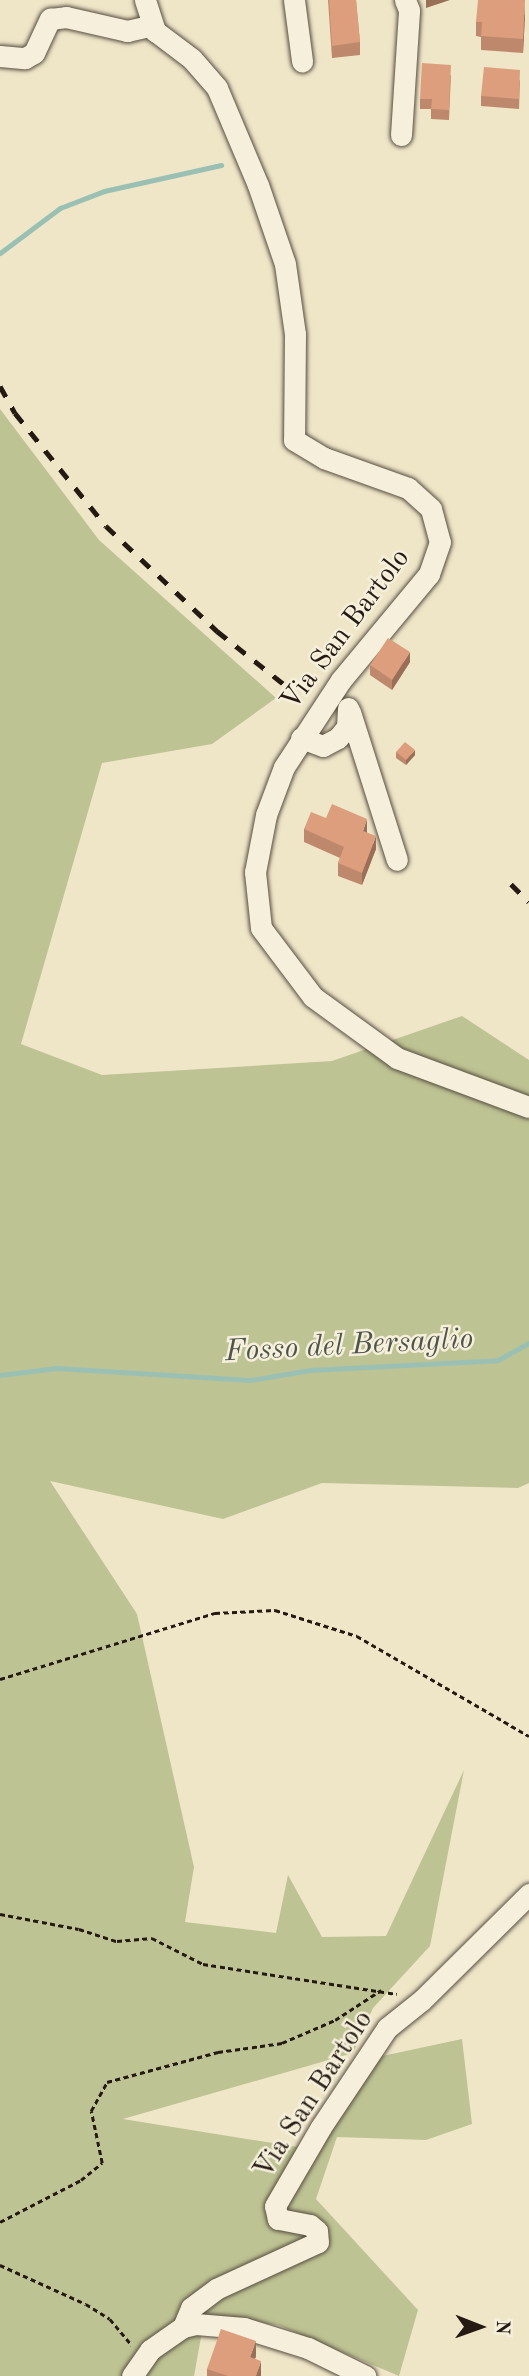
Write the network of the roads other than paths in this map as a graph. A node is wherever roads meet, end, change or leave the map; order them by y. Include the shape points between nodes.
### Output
1 (145, 0) edge
2 (294, 0) edge
3 (405, 0) edge
4 (152, 25) junction
5 (0, 56) edge
6 (302, 61) dead end
7 (401, 135) dead end
8 (332, 691) junction
9 (350, 712) junction
10 (301, 738) junction
11 (397, 860) dead end
12 (529, 1107) edge
13 (529, 1894) edge
14 (183, 2328) junction
15 (132, 2376) edge
16 (365, 2376) edge

1 - 4 street
2 - 6 street
3 - 7 street via 409,10
4 - 5 street via 127,31 66,17 50,19 34,53 25,58
4 - 8 street, Via San Bartolo via 217,88 285,264 295,334 294,440 324,458 408,488 431,509 440,542 429,574
8 - 9 street
8 - 10 street, Via San Bartolo
9 - 10 street via 346,727 323,746
9 - 11 street
10 - 12 street, Via San Bartolo via 265,815 255,872 261,928 313,997 397,1058
13 - 14 street, Via San Bartolo via 381,2036 275,2206 278,2220 310,2225 317,2231 318,2242 216,2289 191,2308
14 - 15 street, Via San Bartolo via 150,2350
14 - 16 street via 196,2324 244,2328 307,2348

